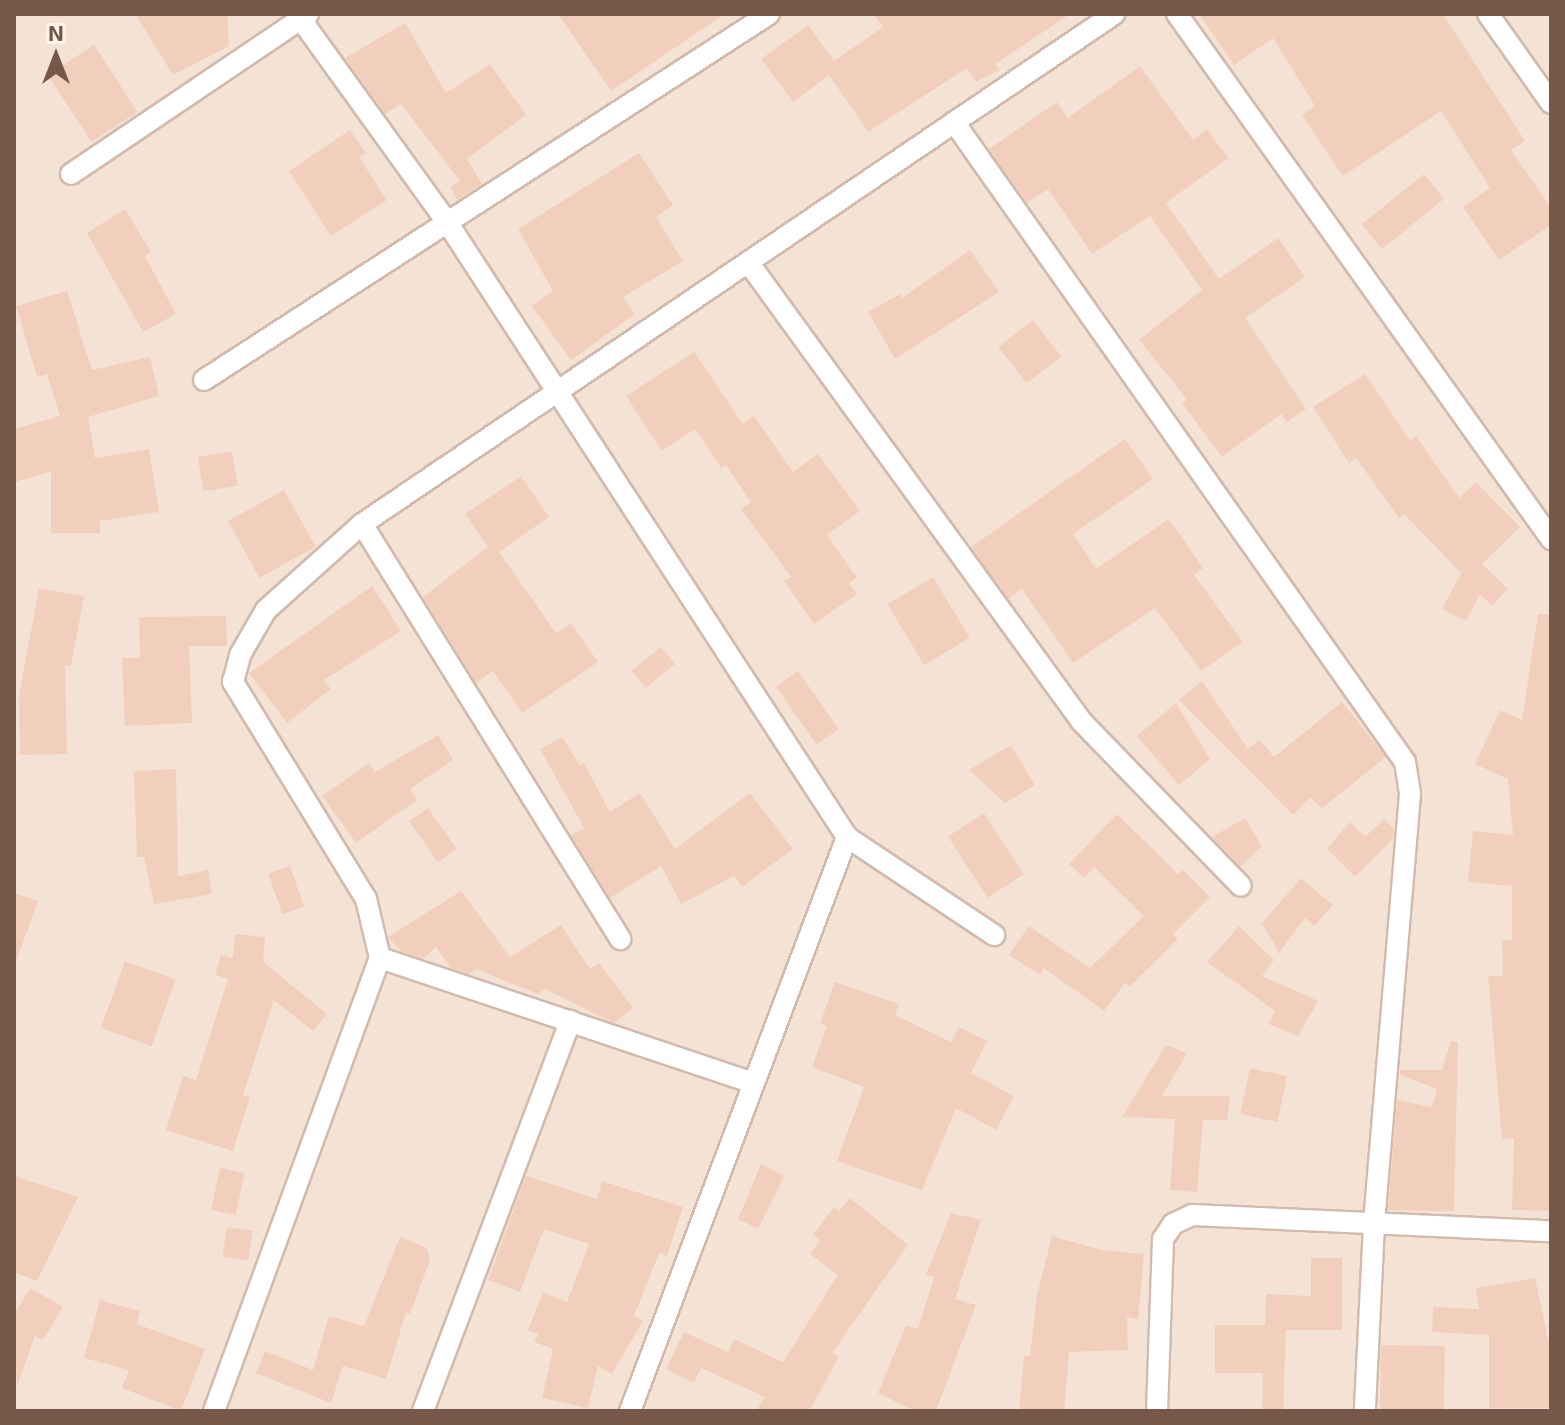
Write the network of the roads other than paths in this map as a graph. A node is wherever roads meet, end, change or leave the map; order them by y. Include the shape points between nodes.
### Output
1 (769, 14) edge
2 (1114, 14) edge
3 (1177, 14) edge
4 (1488, 14) edge
5 (302, 16) edge
6 (1551, 103) edge
7 (954, 122) junction
8 (71, 174) dead end
9 (447, 222) junction
10 (748, 262) junction
11 (204, 380) dead end
12 (558, 392) junction
13 (362, 524) junction
14 (1551, 539) edge
15 (847, 837) junction
16 (1241, 886) dead end
17 (994, 935) dead end
18 (620, 939) dead end
19 (380, 958) junction
20 (570, 1021) junction
21 (754, 1083) junction
22 (1374, 1224) junction
23 (1551, 1231) edge
24 (214, 1411) edge
25 (423, 1411) edge
26 (630, 1411) edge
27 (1157, 1411) edge
28 (1365, 1411) edge

1 - 9 street
2 - 7 street
3 - 14 street
4 - 6 street
5 - 8 street
5 - 9 street
7 - 10 street
7 - 22 street via 1405,762 1410,794
9 - 11 street
9 - 12 street
10 - 12 street
10 - 16 street via 1082,722
12 - 13 street
12 - 15 street
13 - 18 street
13 - 19 street via 266,610 240,655 233,682 366,899
15 - 17 street
15 - 21 street
19 - 20 street
19 - 24 street
20 - 21 street
20 - 25 street
21 - 26 street
22 - 23 street
22 - 27 street via 1192,1215 1173,1224 1163,1239
22 - 28 street

